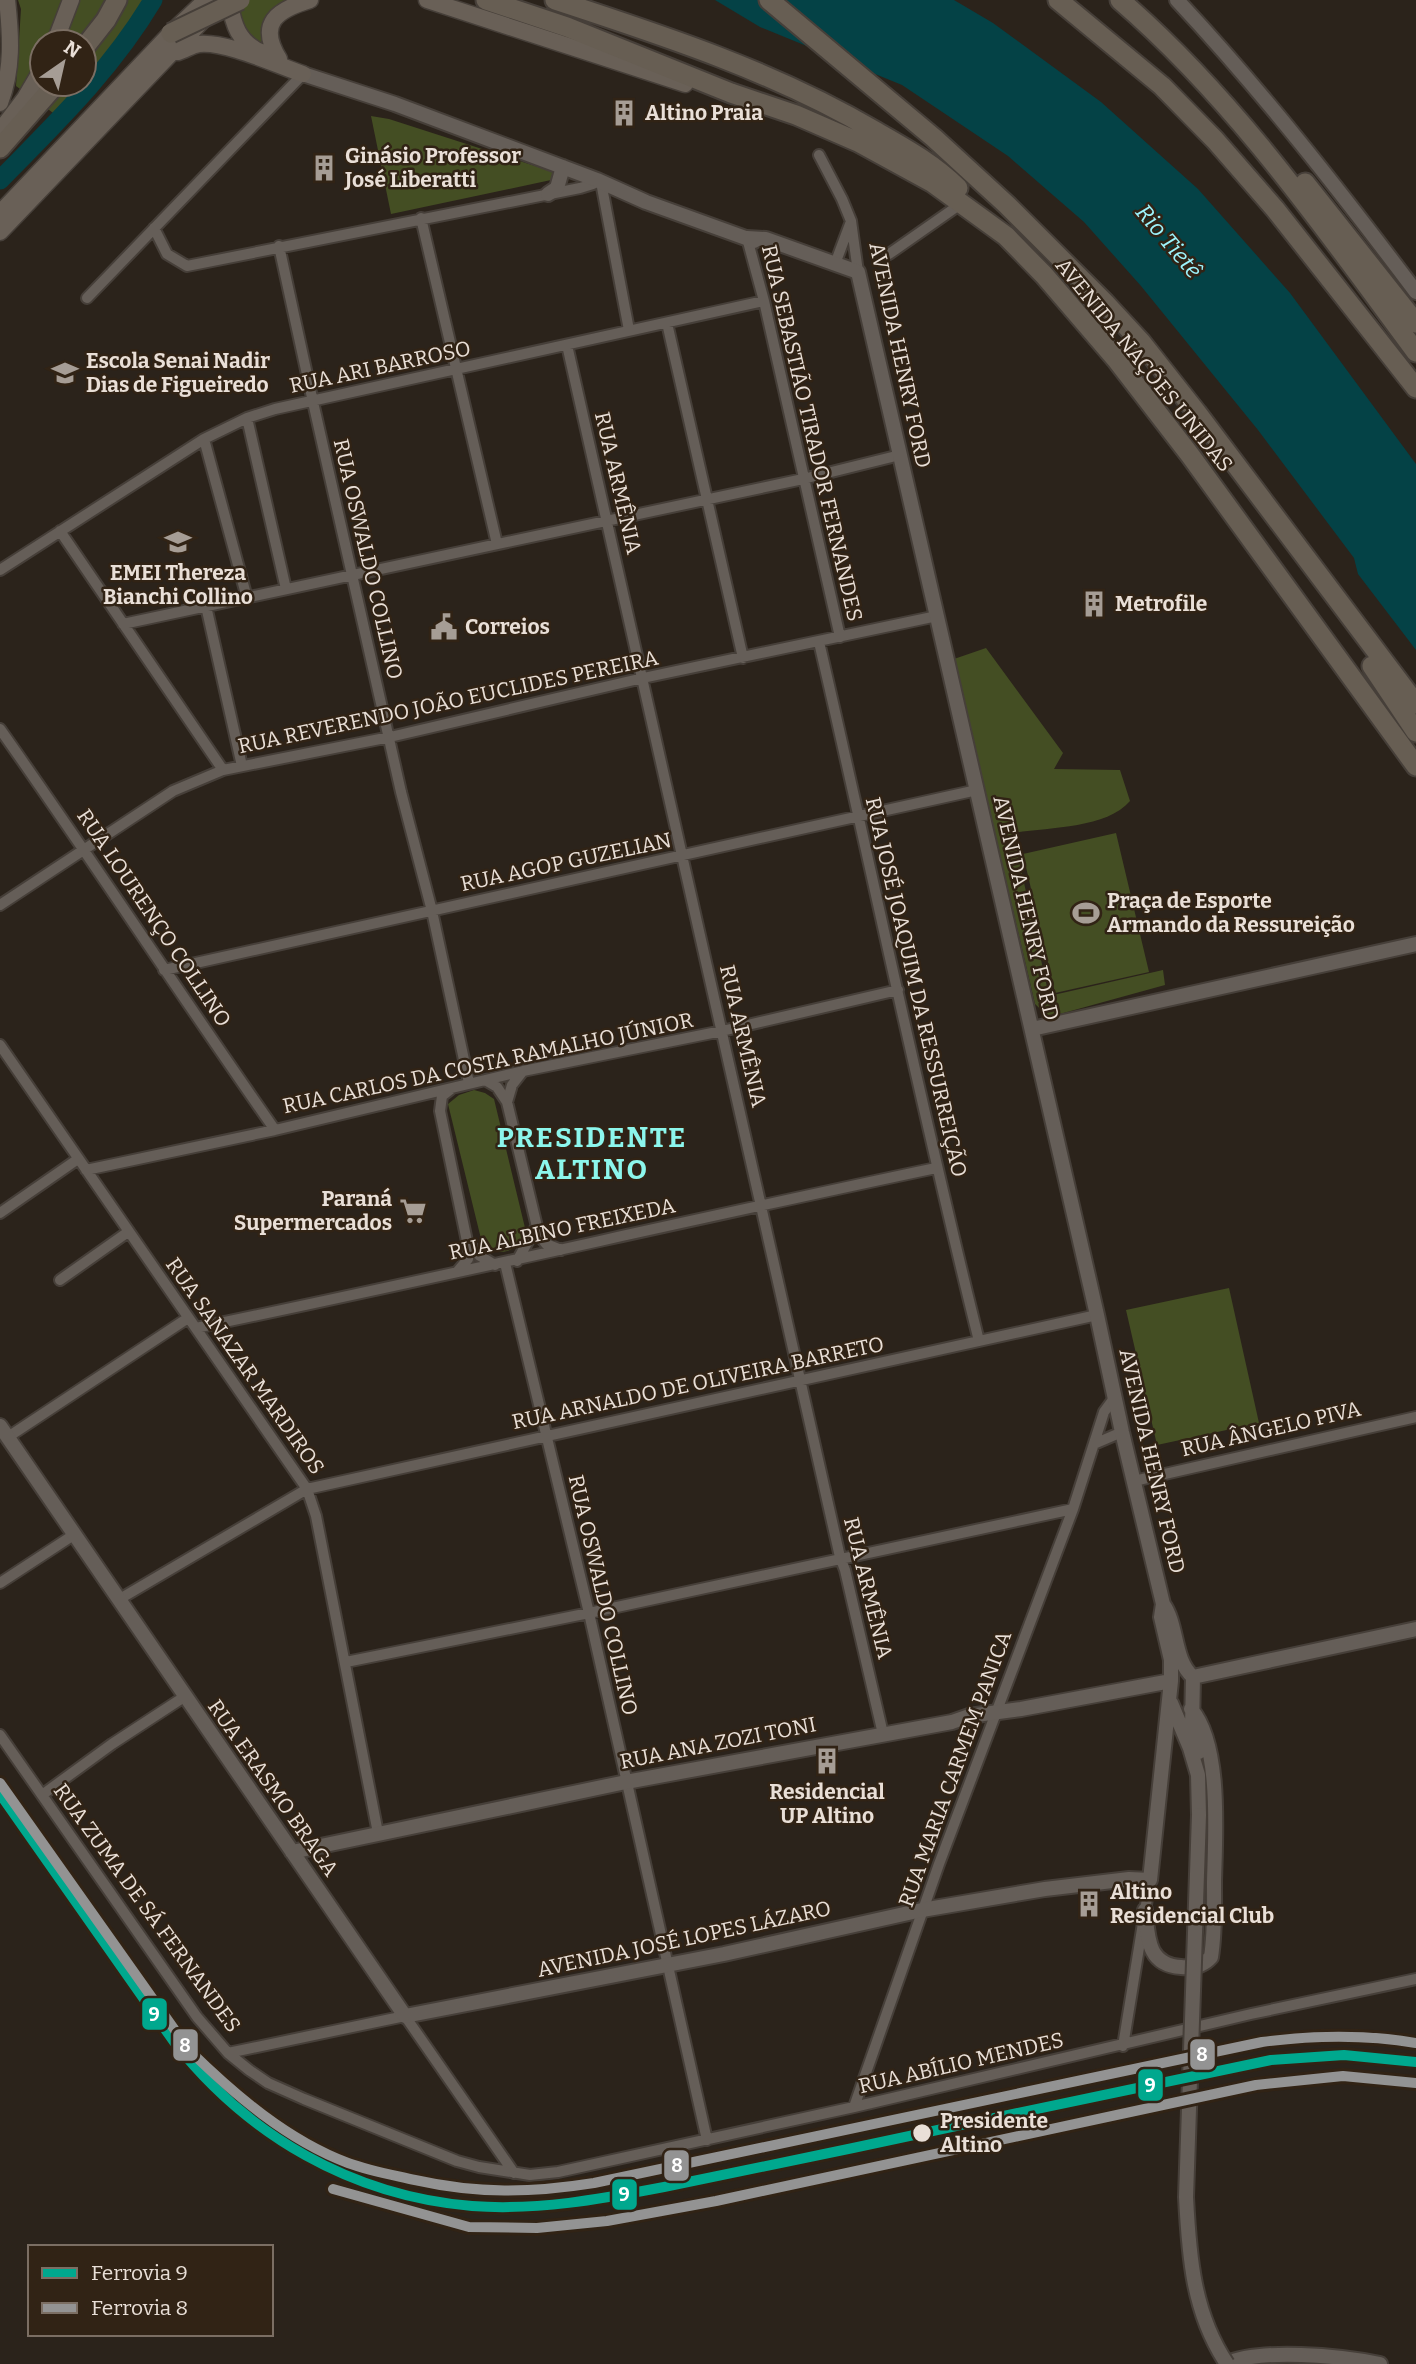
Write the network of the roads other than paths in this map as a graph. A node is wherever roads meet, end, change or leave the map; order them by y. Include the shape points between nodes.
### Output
1 (7, 0) edge
2 (117, 0) edge
3 (206, 0) edge
4 (221, 0) edge
5 (229, 0) edge
6 (240, 0) edge
7 (310, 0) edge
8 (427, 0) edge
9 (486, 0) edge
10 (555, 0) edge
11 (769, 0) edge
12 (1058, 0) edge
13 (1120, 0) edge
14 (1177, 0) edge
15 (69, 7) edge
16 (61, 28) edge
17 (98, 30) edge
18 (172, 42) junction
19 (279, 59) junction
20 (303, 74) junction
21 (1206, 84) junction
22 (28, 93) edge
23 (731, 93) junction
24 (44, 98) edge
25 (0, 103) edge
26 (0, 131) edge
27 (0, 148) edge
28 (819, 155) dead end
29 (563, 167) junction
30 (599, 181) junction
31 (548, 194) junction
32 (965, 205) junction
33 (0, 213) edge
34 (421, 218) junction
35 (851, 221) junction
36 (154, 228) junction
37 (0, 232) edge
38 (747, 238) junction
39 (279, 246) junction
40 (889, 254) dead end
41 (835, 264) junction
42 (860, 277) junction
43 (1416, 292) edge
44 (87, 298) dead end
45 (764, 302) junction
46 (667, 323) junction
47 (1416, 323) edge
48 (628, 330) junction
49 (567, 345) junction
50 (1416, 352) edge
51 (456, 370) junction
52 (1416, 388) edge
53 (313, 402) junction
54 (247, 418) junction
55 (204, 439) junction
56 (900, 456) junction
57 (803, 479) junction
58 (706, 500) junction
59 (606, 521) junction
60 (60, 531) junction
61 (497, 544) junction
62 (0, 570) edge
63 (353, 575) junction
64 (286, 589) junction
65 (247, 598) junction
66 (206, 606) junction
67 (1345, 612) junction
68 (937, 616) junction
69 (123, 624) junction
70 (839, 637) junction
71 (819, 642) junction
72 (743, 658) junction
73 (643, 678) junction
74 (1416, 704) edge
75 (0, 729) edge
76 (1416, 732) edge
77 (390, 737) junction
78 (242, 766) junction
79 (1416, 766) edge
80 (223, 770) junction
81 (977, 790) junction
82 (859, 817) junction
83 (84, 848) junction
84 (682, 856) junction
85 (0, 905) edge
86 (432, 911) junction
87 (1416, 944) edge
88 (164, 970) junction
89 (898, 990) junction
90 (1032, 1029) junction
91 (722, 1031) junction
92 (0, 1045) edge
93 (523, 1071) junction
94 (485, 1080) junction
95 (470, 1083) junction
96 (454, 1087) junction
97 (423, 1094) junction
98 (507, 1102) junction
99 (440, 1111) junction
100 (275, 1130) junction
101 (78, 1159) junction
102 (936, 1168) junction
103 (86, 1170) junction
104 (761, 1205) junction
105 (0, 1213) edge
106 (536, 1227) junction
107 (128, 1232) junction
108 (468, 1243) junction
109 (561, 1250) junction
110 (517, 1261) junction
111 (500, 1264) junction
112 (457, 1272) junction
113 (60, 1280) dead end
114 (1097, 1315) junction
115 (188, 1318) junction
116 (195, 1328) junction
117 (979, 1341) junction
118 (801, 1380) junction
119 (1115, 1398) junction
120 (1416, 1417) edge
121 (4, 1431) edge
122 (1122, 1432) junction
123 (547, 1436) junction
124 (1094, 1444) junction
125 (1134, 1480) junction
126 (307, 1489) junction
127 (1073, 1509) junction
128 (75, 1534) junction
129 (840, 1558) junction
130 (0, 1583) edge
131 (118, 1600) junction
132 (1163, 1604) junction
133 (589, 1613) junction
134 (1416, 1629) edge
135 (346, 1662) junction
136 (1193, 1677) junction
137 (1170, 1691) junction
138 (184, 1697) junction
139 (1191, 1706) junction
140 (994, 1713) junction
141 (883, 1734) junction
142 (0, 1735) edge
143 (1198, 1775) junction
144 (626, 1782) junction
145 (42, 1795) junction
146 (378, 1833) junction
147 (292, 1852) junction
148 (1150, 1880) junction
149 (922, 1910) junction
150 (1145, 1910) junction
151 (668, 1965) junction
152 (1416, 1979) edge
153 (405, 2016) junction
154 (1123, 2046) junction
155 (228, 2053) junction
156 (855, 2107) junction
157 (706, 2140) junction
158 (514, 2173) junction
159 (1226, 2364) edge
160 (1378, 2364) edge

1 - 25 main road via 10,66
2 - 17 highway
3 - 18 main road
4 - 18 main road
5 - 19 main road via 232,22 243,41
6 - 18 highway, bridge
7 - 19 main road via 280,11 274,18 270,40
8 - 23 main road, AVENIDA NAÇÕES UNIDAS via 682,83
9 - 23 highway via 567,27
10 - 32 highway via 733,62 858,120 945,176 958,188
11 - 67 highway via 1007,205 1141,342
12 - 52 highway via 1163,86 1215,140
13 - 21 highway
14 - 43 main road via 1280,117
15 - 16 main road
18 - 20 main road via 181,52 210,44
18 - 33 main road
18 - 37 main road
19 - 20 main road via 297,66
20 - 29 main road
20 - 36 street
21 - 47 highway via 1226,93 1291,166
21 - 50 highway via 1294,188
22 - 26 main road
23 - 32 highway, AVENIDA NAÇÕES UNIDAS via 858,142
24 - 27 highway
28 - 35 street, AVENIDA HENRY FORD
29 - 30 main road
29 - 31 main road via 557,188
30 - 31 street
30 - 38 main road
30 - 48 street
31 - 34 street
32 - 40 street
32 - 79 highway, AVENIDA NAÇÕES UNIDAS via 1006,236 1116,359
34 - 39 street
34 - 51 street
35 - 41 street, AVENIDA HENRY FORD
35 - 42 street, AVENIDA HENRY FORD
36 - 39 street via 167,254 187,266
36 - 44 street
38 - 41 main road via 766,239
38 - 42 main road
38 - 45 street, RUA SEBASTIÃO TIRADOR FERNANDES
39 - 53 street, RUA OSWALDO COLLINO
41 - 42 main road
42 - 56 main road, AVENIDA HENRY FORD
45 - 46 street, RUA ARI BARROSO
45 - 57 street, RUA SEBASTIÃO TIRADOR FERNANDES
46 - 48 street, RUA ARI BARROSO
46 - 58 street
48 - 49 street, RUA ARI BARROSO
49 - 51 street, RUA ARI BARROSO
49 - 59 street, RUA ARMÊNIA
51 - 53 street, RUA ARI BARROSO
51 - 61 street
53 - 54 street, RUA ARI BARROSO
53 - 63 street, RUA OSWALDO COLLINO
54 - 55 street, RUA ARI BARROSO
54 - 64 street
55 - 60 street, RUA ARI BARROSO
55 - 65 street
56 - 57 street
56 - 68 main road, AVENIDA HENRY FORD
57 - 58 street
57 - 70 street, RUA SEBASTIÃO TIRADOR FERNANDES
58 - 59 street
58 - 72 street
59 - 61 street
59 - 73 street, RUA ARMÊNIA
60 - 62 street, RUA ARI BARROSO
60 - 69 street
61 - 63 street
63 - 64 street
63 - 77 street, RUA OSWALDO COLLINO
64 - 65 street
65 - 66 street
66 - 69 street
66 - 78 street
67 - 74 highway
67 - 76 highway via 1361,650
68 - 70 street, RUA REVERENDO JOÃO EUCLIDES PEREIRA
68 - 81 main road, AVENIDA HENRY FORD
69 - 80 street
70 - 71 street, RUA REVERENDO JOÃO EUCLIDES PEREIRA
71 - 72 street, RUA REVERENDO JOÃO EUCLIDES PEREIRA
71 - 82 street, RUA JOSÉ JOAQUIM DA RESSURREIÇÃO
72 - 73 street, RUA REVERENDO JOÃO EUCLIDES PEREIRA
73 - 77 street, RUA REVERENDO JOÃO EUCLIDES PEREIRA
73 - 84 street, RUA ARMÊNIA
75 - 83 street, RUA LOURENÇO COLLINO
77 - 78 street, RUA REVERENDO JOÃO EUCLIDES PEREIRA
77 - 86 street, RUA OSWALDO COLLINO
78 - 80 street, RUA REVERENDO JOÃO EUCLIDES PEREIRA
80 - 83 street, RUA REVERENDO JOÃO EUCLIDES PEREIRA via 173,791
81 - 82 street, RUA AGOP GUZELIAN
81 - 90 main road, AVENIDA HENRY FORD
82 - 84 street, RUA AGOP GUZELIAN
82 - 89 street, RUA JOSÉ JOAQUIM DA RESSURREIÇÃO
83 - 85 street, RUA REVERENDO JOÃO EUCLIDES PEREIRA
83 - 88 street, RUA LOURENÇO COLLINO
84 - 86 street, RUA AGOP GUZELIAN
84 - 91 street, RUA ARMÊNIA
86 - 88 street, RUA AGOP GUZELIAN
86 - 95 street, RUA OSWALDO COLLINO
87 - 90 main road
88 - 100 street, RUA LOURENÇO COLLINO
89 - 91 street, RUA CARLOS DA COSTA RAMALHO JÚNIOR
89 - 102 street, RUA JOSÉ JOAQUIM DA RESSURREIÇÃO
90 - 114 main road, AVENIDA HENRY FORD
91 - 93 street, RUA CARLOS DA COSTA RAMALHO JÚNIOR
91 - 104 street, RUA ARMÊNIA
92 - 101 street, RUA SANAZAR MARDIROS
93 - 94 street, RUA CARLOS DA COSTA RAMALHO JÚNIOR
93 - 98 street
94 - 95 street, RUA CARLOS DA COSTA RAMALHO JÚNIOR
94 - 98 street via 497,1087
95 - 96 street, RUA CARLOS DA COSTA RAMALHO JÚNIOR
96 - 97 street, RUA CARLOS DA COSTA RAMALHO JÚNIOR
96 - 99 street via 442,1096
97 - 99 street
97 - 100 street, RUA CARLOS DA COSTA RAMALHO JÚNIOR
98 - 106 street
99 - 108 street
100 - 103 street, RUA CARLOS DA COSTA RAMALHO JÚNIOR
101 - 103 street, RUA SANAZAR MARDIROS
101 - 105 street
102 - 104 street, RUA ALBINO FREIXEDA
102 - 117 street, RUA JOSÉ JOAQUIM DA RESSURREIÇÃO
103 - 107 street, RUA SANAZAR MARDIROS
104 - 109 street, RUA ALBINO FREIXEDA
104 - 118 street, RUA ARMÊNIA
106 - 109 street via 547,1244
106 - 110 street
107 - 113 street
107 - 115 street, RUA SANAZAR MARDIROS
108 - 111 street via 480,1256
108 - 112 street via 468,1259
109 - 110 street, RUA ALBINO FREIXEDA
110 - 111 street, RUA ALBINO FREIXEDA
111 - 112 street, RUA ALBINO FREIXEDA
111 - 123 street, RUA OSWALDO COLLINO
112 - 116 street, RUA ALBINO FREIXEDA
114 - 117 street, RUA ARNALDO DE OLIVEIRA BARRETO
114 - 119 main road, AVENIDA HENRY FORD
115 - 116 street, RUA SANAZAR MARDIROS
115 - 121 street
116 - 126 street, RUA SANAZAR MARDIROS
117 - 118 street, RUA ARNALDO DE OLIVEIRA BARRETO
118 - 123 street, RUA ARNALDO DE OLIVEIRA BARRETO
118 - 129 street, RUA ARMÊNIA
119 - 122 main road, AVENIDA HENRY FORD
119 - 124 street, RUA MARIA CARMEM PANICA via 1104,1412
120 - 125 street, RUA ÂNGELO PIVA
121 - 128 main road, RUA ERASMO BRAGA
122 - 124 street
122 - 125 main road, AVENIDA HENRY FORD
123 - 126 street, RUA ARNALDO DE OLIVEIRA BARRETO
123 - 133 street, RUA OSWALDO COLLINO
124 - 127 street, RUA MARIA CARMEM PANICA
125 - 132 main road, AVENIDA HENRY FORD
126 - 131 street, RUA ARNALDO DE OLIVEIRA BARRETO
126 - 135 street, RUA SANAZAR MARDIROS
127 - 129 street
127 - 140 street, RUA MARIA CARMEM PANICA
128 - 130 street
128 - 131 main road, RUA ERASMO BRAGA
129 - 133 street
129 - 141 street, RUA ARMÊNIA
131 - 138 main road, RUA ERASMO BRAGA
132 - 136 main road, AVENIDA HENRY FORD via 1171,1615 1185,1670
132 - 137 main road, AVENIDA HENRY FORD
133 - 135 street
133 - 144 street, RUA OSWALDO COLLINO
134 - 136 main road
135 - 146 street, RUA SANAZAR MARDIROS
136 - 139 main road
137 - 139 main road via 1180,1683
137 - 140 main road, RUA ANA ZOZI TONI via 1154,1685
137 - 143 main road
137 - 148 main road, AVENIDA HENRY FORD
138 - 145 street
138 - 147 main road, RUA ERASMO BRAGA
139 - 143 main road via 1201,1765
139 - 150 main road via 1205,1733 1214,1788 1211,1957 1205,1964 1189,1968 1164,1964 1151,1950
140 - 141 main road, RUA ANA ZOZI TONI
140 - 149 street, RUA MARIA CARMEM PANICA
141 - 144 main road, RUA ANA ZOZI TONI
142 - 145 street, RUA ZUMA DE SÁ FERNANDES
143 - 159 main road, bridge via 1186,2197 1195,2287 1205,2323
144 - 146 main road, RUA ANA ZOZI TONI
144 - 151 street, RUA OSWALDO COLLINO
145 - 155 street, RUA ZUMA DE SÁ FERNANDES via 197,2017
146 - 147 main road, RUA ANA ZOZI TONI
147 - 153 main road, RUA ERASMO BRAGA
148 - 149 main road, AVENIDA JOSÉ LOPES LÁZARO via 1045,1889
148 - 150 street, AVENIDA HENRY FORD
149 - 151 main road, AVENIDA JOSÉ LOPES LÁZARO
149 - 156 street, RUA MARIA CARMEM PANICA
150 - 154 street, AVENIDA HENRY FORD
151 - 153 main road, AVENIDA JOSÉ LOPES LÁZARO
151 - 157 street, RUA OSWALDO COLLINO
152 - 154 street, RUA ABÍLIO MENDES
153 - 155 street, AVENIDA JOSÉ LOPES LÁZARO
153 - 158 street, RUA ERASMO BRAGA
154 - 156 street, RUA ABÍLIO MENDES
155 - 158 street, RUA ZUMA DE SÁ FERNANDES via 268,2083 304,2099 457,2161
156 - 157 street, RUA ABÍLIO MENDES
157 - 158 street, RUA ABÍLIO MENDES via 558,2172
159 - 160 main road via 1270,2355

